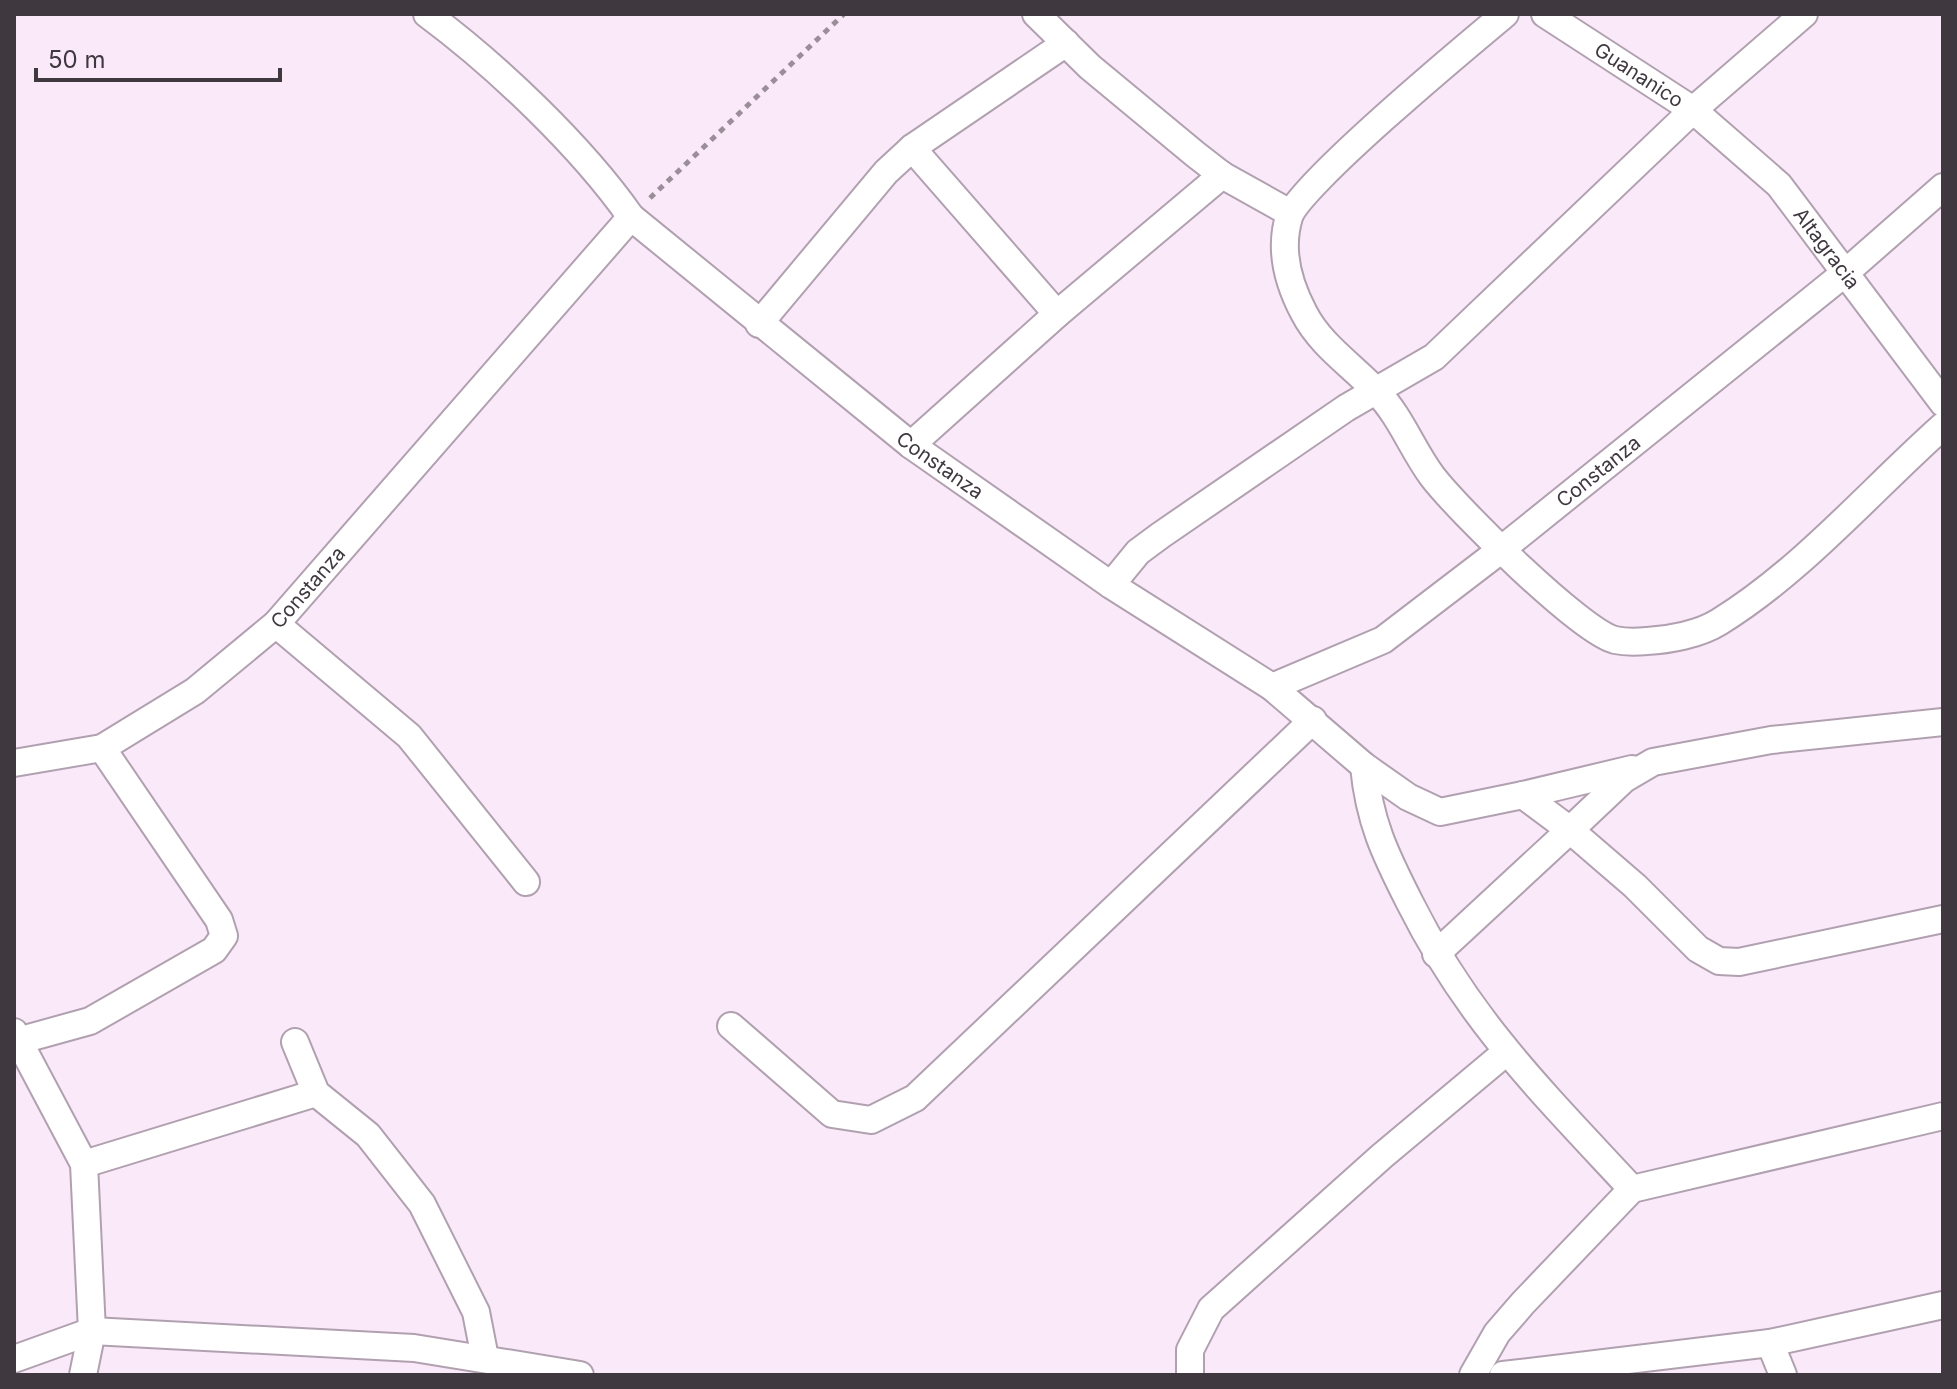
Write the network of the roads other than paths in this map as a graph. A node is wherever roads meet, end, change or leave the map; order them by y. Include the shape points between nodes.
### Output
1 (427, 14) edge
2 (1036, 14) edge
3 (1505, 14) edge
4 (1545, 14) edge
5 (1804, 14) edge
6 (1066, 43) junction
7 (1693, 110) junction
8 (912, 148) junction
9 (1222, 175) junction
10 (1943, 187) edge
11 (1290, 213) junction
12 (631, 217) junction
13 (1845, 273) junction
14 (1057, 314) junction
15 (759, 324) junction
16 (1377, 392) junction
17 (1943, 403) edge
18 (1943, 426) edge
19 (911, 445) junction
20 (1502, 549) junction
21 (1111, 585) junction
22 (276, 624) junction
23 (1272, 687) junction
24 (1313, 720) junction
25 (1943, 722) edge
26 (102, 748) junction
27 (14, 763) edge
28 (1364, 766) junction
29 (1638, 768) junction
30 (1523, 795) junction
31 (1570, 830) junction
32 (526, 882) dead end
33 (1943, 919) edge
34 (1436, 954) junction
35 (731, 1026) dead end
36 (15, 1038) edge
37 (295, 1042) dead end
38 (1505, 1053) junction
39 (316, 1093) junction
40 (1943, 1116) edge
41 (84, 1164) junction
42 (1632, 1189) junction
43 (1943, 1305) edge
44 (92, 1331) junction
45 (1770, 1343) junction
46 (485, 1358) junction
47 (14, 1359) edge
48 (539, 1371) edge
49 (83, 1375) edge
50 (580, 1375) edge
51 (1190, 1375) edge
52 (1473, 1375) edge
53 (1503, 1375) edge
54 (1783, 1375) edge

1 - 12 street via 530,105
2 - 6 street
3 - 11 street via 1320,178
4 - 7 street, Guananico
5 - 7 street
6 - 8 street
6 - 9 street
7 - 13 street, Altagracia via 1779,185
7 - 16 street via 1434,357
8 - 14 street
8 - 15 street
9 - 11 street
9 - 14 street
10 - 13 street, Constanza
11 - 16 street via 1282,255 1304,314 1334,353
12 - 15 street, Constanza
12 - 22 street, Constanza
13 - 17 street, Altagracia
13 - 20 street, Constanza
14 - 19 street
15 - 19 street, Constanza
16 - 20 street via 1430,474
16 - 21 street via 1161,535 1138,552
18 - 20 street via 1788,569 1717,623 1686,635 1647,642 1613,640
19 - 21 street, Constanza
20 - 23 street, Constanza via 1383,640
21 - 23 street, Constanza
22 - 26 street, Constanza via 195,691
22 - 32 street via 409,736
23 - 24 street
24 - 28 street
24 - 35 street via 915,1098 871,1120 832,1114
25 - 29 street via 1771,740
26 - 27 street, Constanza
26 - 36 street via 219,920 224,936 214,950 90,1021
28 - 30 street via 1440,812
28 - 34 street via 1374,828
29 - 30 street
29 - 31 street
30 - 31 street
31 - 33 street via 1698,949 1719,961 1739,962
31 - 34 street
34 - 38 street
36 - 41 street
37 - 39 street
38 - 42 street
38 - 51 street via 1211,1309 1190,1350
39 - 41 street
39 - 46 street via 368,1135 422,1204 476,1312
40 - 42 street
41 - 44 street
42 - 52 street via 1497,1333
43 - 45 street
44 - 46 street via 414,1348
44 - 47 street
44 - 49 street
45 - 53 street
45 - 54 street
46 - 48 street
48 - 50 street

